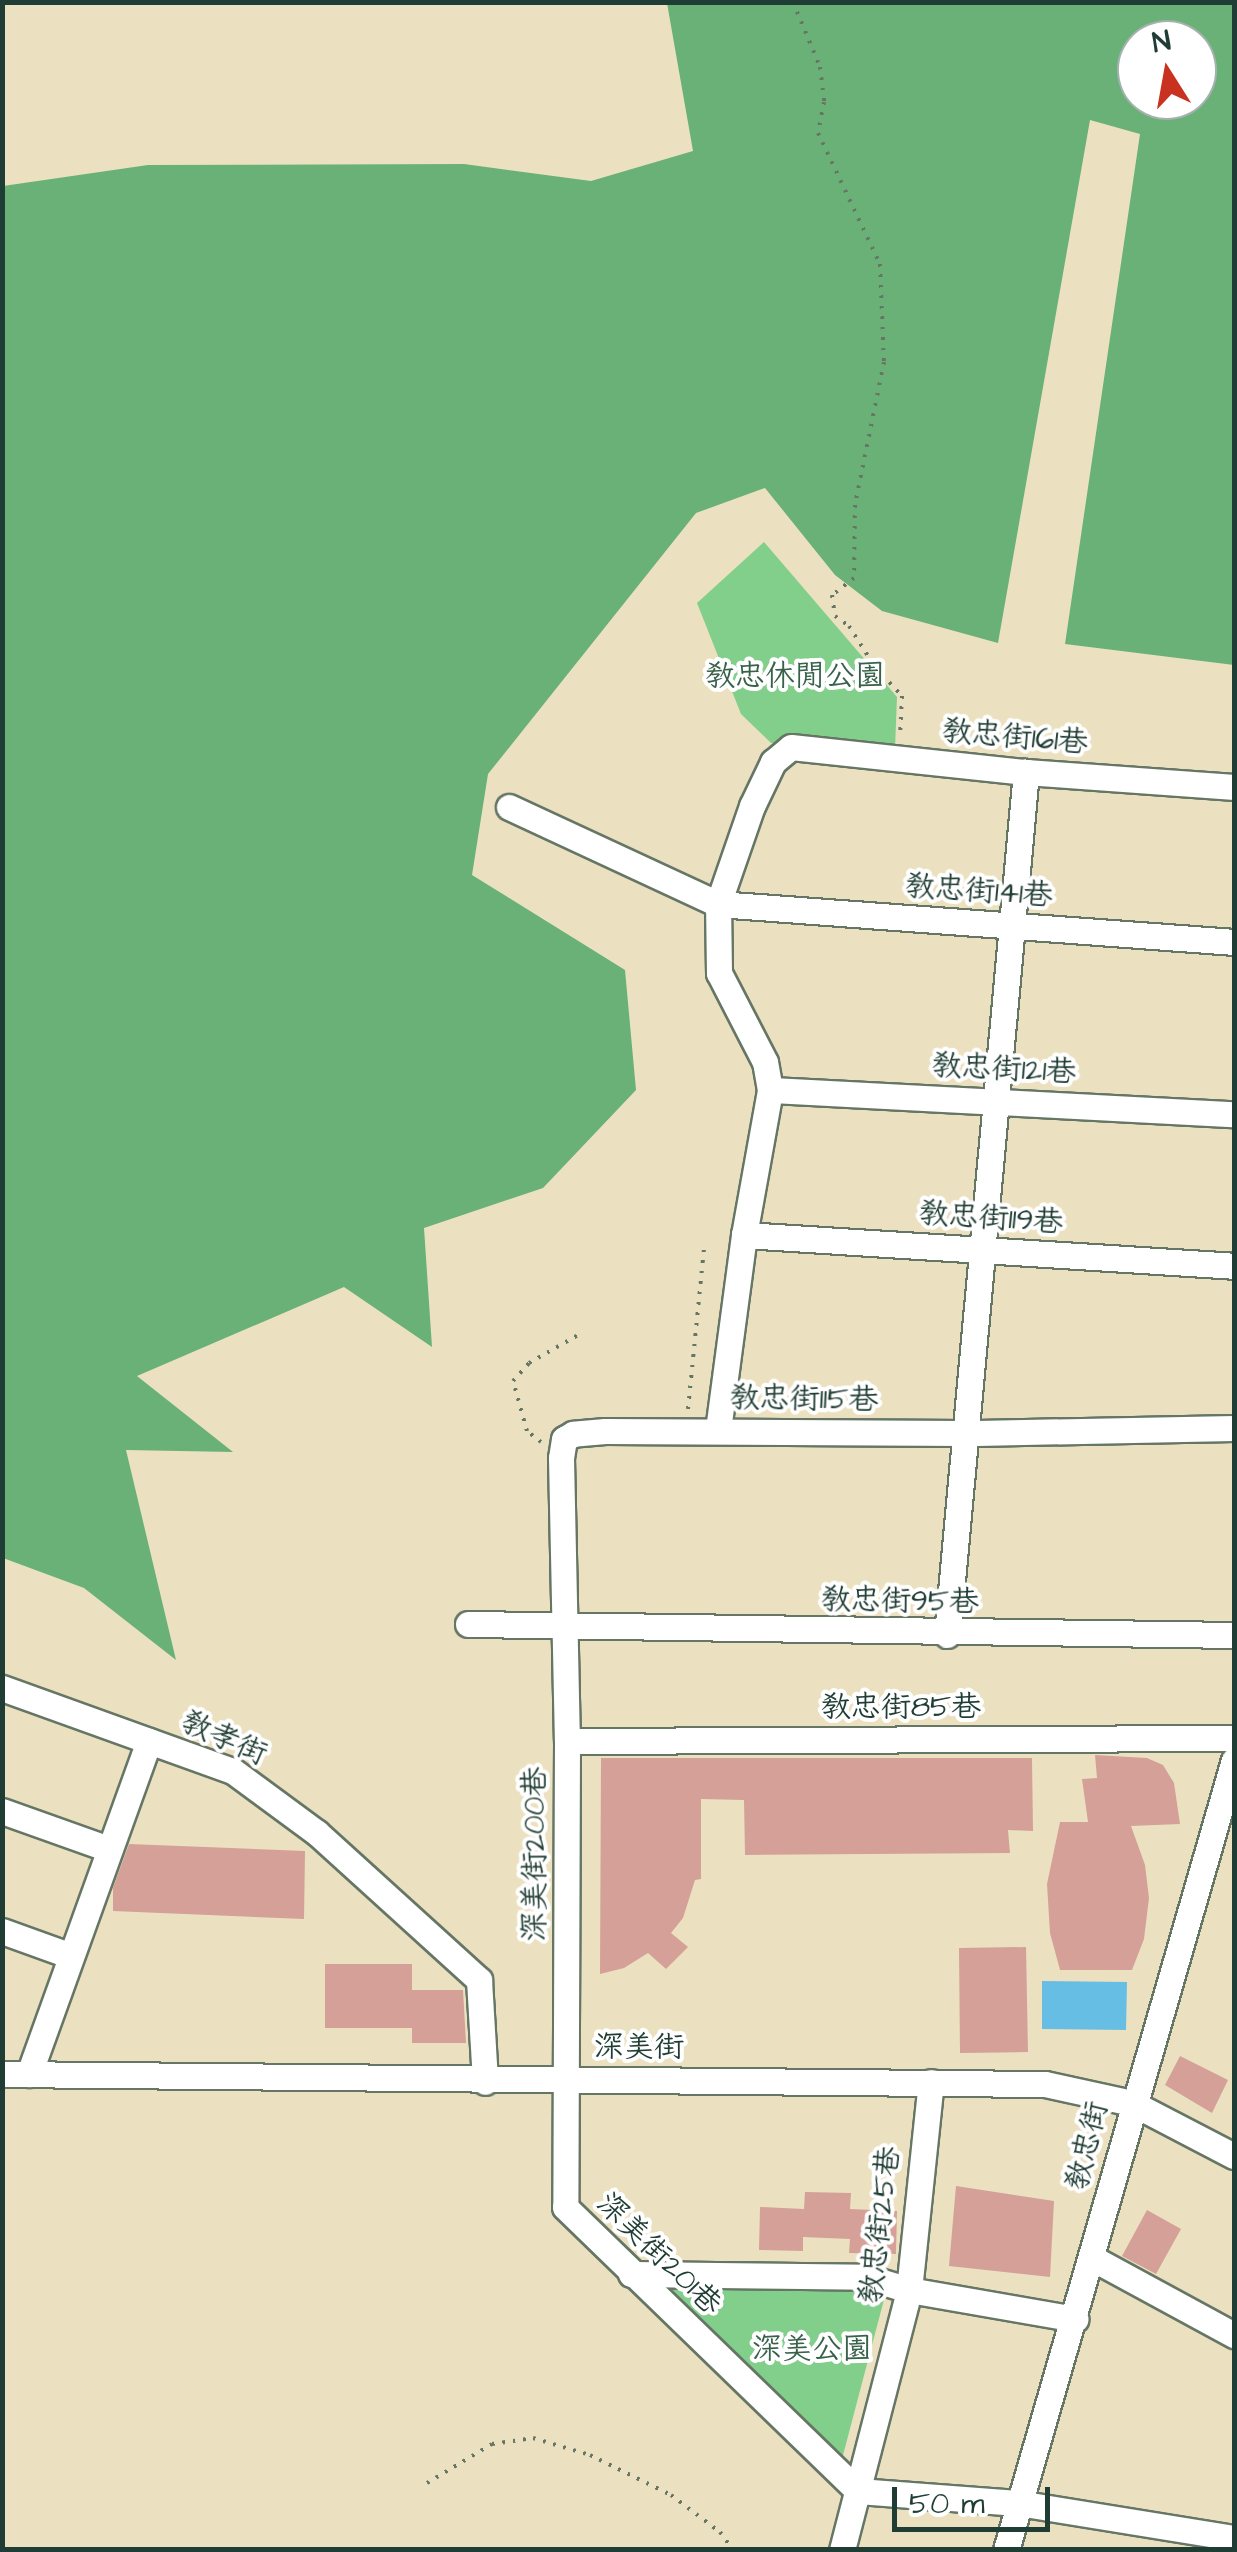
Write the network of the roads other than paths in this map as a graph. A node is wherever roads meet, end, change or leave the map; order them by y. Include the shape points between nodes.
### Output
1 (1026, 772) junction
2 (1234, 787) edge
3 (509, 807) dead end
4 (718, 904) junction
5 (1012, 926) junction
6 (1234, 942) edge
7 (770, 1090) junction
8 (996, 1101) junction
9 (1234, 1114) edge
10 (744, 1236) junction
11 (982, 1249) junction
12 (1234, 1266) edge
13 (1234, 1428) edge
14 (718, 1430) junction
15 (966, 1433) junction
16 (468, 1624) dead end
17 (565, 1628) junction
18 (947, 1634) junction
19 (1234, 1635) edge
20 (2, 1688) edge
21 (1234, 1738) edge
22 (150, 1741) junction
23 (567, 1741) junction
24 (1234, 1760) edge
25 (2, 1811) edge
26 (109, 1849) junction
27 (2, 1931) edge
28 (70, 1956) junction
29 (16, 2074) edge
30 (568, 2080) junction
31 (485, 2082) junction
32 (931, 2082) junction
33 (1132, 2104) junction
34 (1234, 2156) edge
35 (1092, 2258) junction
36 (631, 2274) junction
37 (909, 2290) junction
38 (1076, 2319) junction
39 (1234, 2335) edge
40 (858, 2490) junction
41 (1018, 2503) junction
42 (1234, 2538) edge
43 (842, 2550) edge
44 (1006, 2550) edge

1 - 2 street, 教忠街161巷
1 - 4 street, 教忠街161巷 via 791,748 774,762 752,806
1 - 5 street
3 - 4 street
4 - 5 street, 教忠街141巷
4 - 7 street via 719,973 765,1062
5 - 6 street, 教忠街141巷
5 - 8 street
7 - 8 street, 教忠街121巷
7 - 10 street
8 - 9 street, 教忠街121巷
8 - 11 street
10 - 11 street, 教忠街119巷
10 - 14 street
11 - 12 street, 教忠街119巷
11 - 15 street
13 - 15 street, 教忠街115巷
14 - 15 street, 教忠街115巷
14 - 17 street, 教忠街115巷 via 564,1439
15 - 18 street
16 - 17 street, 教忠街95巷
17 - 18 street, 教忠街95巷
17 - 23 street, 深美街200巷
18 - 19 street, 教忠街95巷
20 - 22 street
21 - 23 street, 教忠街85巷
22 - 26 street, 教孝街
22 - 31 street, 教孝街 via 204,1758 264,1792 480,1980
23 - 30 street, 深美街200巷
24 - 33 street, 教忠街
25 - 26 street
26 - 28 street, 教孝街
27 - 28 street
28 - 29 street, 教孝街
29 - 31 street, 深美街
30 - 31 street, 深美街
30 - 32 street, 深美街
30 - 36 street, 深美街201巷 via 564,2207
32 - 33 street, 深美街 via 1045,2084
32 - 37 street, 教忠街25巷
33 - 34 street, 深美街
33 - 35 street, 教忠街
35 - 38 street, 教忠街
35 - 39 street
36 - 37 street via 866,2277
36 - 40 street, 深美街201巷
37 - 38 street
37 - 40 street, 教忠街25巷
38 - 41 street, 教忠街
40 - 41 street
40 - 43 street, 教忠街25巷
41 - 42 street
41 - 44 street, 教忠街

